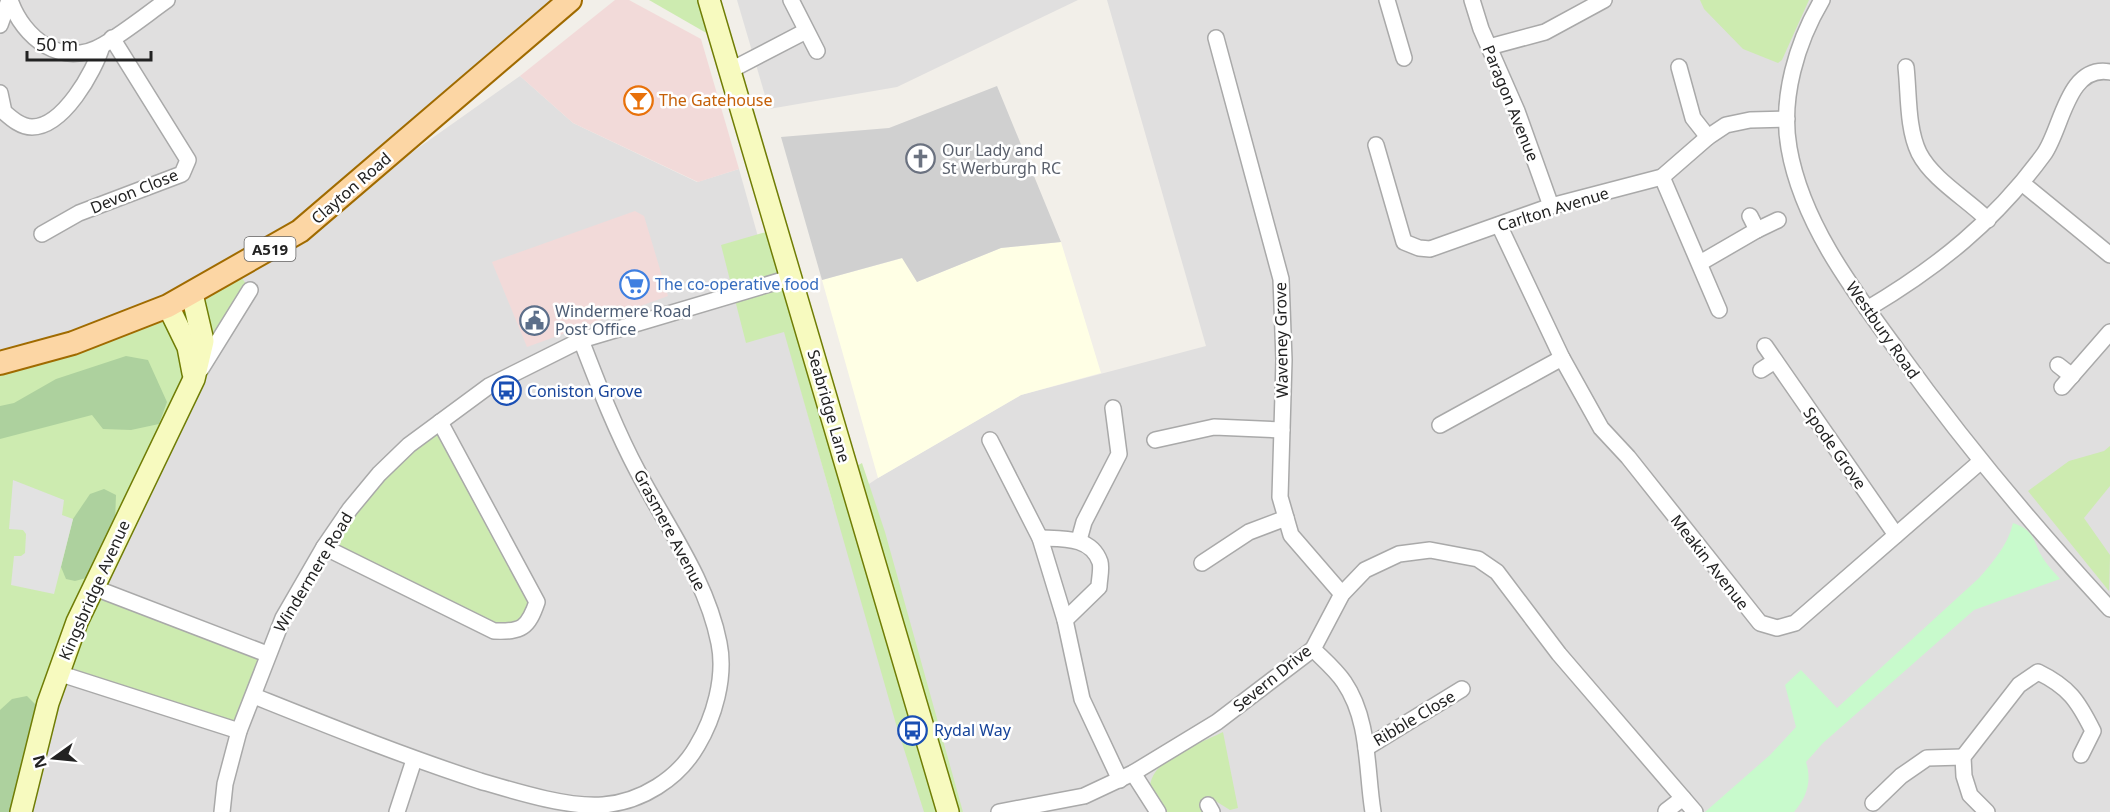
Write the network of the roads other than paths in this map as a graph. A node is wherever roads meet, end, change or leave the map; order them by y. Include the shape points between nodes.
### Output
1 (10, 0) edge
2 (167, 0) edge
3 (570, 0) edge
4 (709, 0) edge
5 (791, 0) edge
6 (1387, 0) edge
7 (1472, 0) edge
8 (1606, 0) edge
9 (1822, 0) edge
10 (0, 25) edge
11 (806, 31) junction
12 (1216, 38) dead end
13 (107, 42) junction
14 (1489, 47) junction
15 (817, 51) dead end
16 (1404, 58) dead end
17 (1679, 67) dead end
18 (1906, 67) dead end
19 (731, 70) junction
20 (2110, 72) edge
21 (0, 93) edge
22 (1787, 119) junction
23 (1708, 137) junction
24 (1376, 145) dead end
25 (1662, 177) junction
26 (2022, 183) junction
27 (1551, 206) junction
28 (1750, 216) dead end
29 (1778, 220) dead end
30 (1988, 220) junction
31 (1499, 225) junction
32 (1757, 230) junction
33 (42, 234) dead end
34 (2110, 255) edge
35 (1700, 263) junction
36 (793, 277) junction
37 (250, 290) dead end
38 (192, 294) junction
39 (168, 306) junction
40 (1867, 309) junction
41 (1719, 310) dead end
42 (2110, 332) edge
43 (581, 340) junction
44 (1765, 346) dead end
45 (1562, 358) junction
46 (1775, 360) junction
47 (0, 363) edge
48 (2058, 365) dead end
49 (1761, 370) dead end
50 (194, 379) junction
51 (1113, 408) dead end
52 (440, 422) junction
53 (1440, 424) dead end
54 (1282, 430) junction
55 (990, 440) dead end
56 (1155, 440) dead end
57 (1980, 462) junction
58 (1286, 518) junction
59 (1896, 535) junction
60 (1040, 538) junction
61 (1079, 540) junction
62 (324, 548) junction
63 (1202, 563) dead end
64 (95, 588) junction
65 (1342, 594) junction
66 (2110, 609) edge
67 (1065, 620) junction
68 (1313, 649) junction
69 (267, 654) junction
70 (58, 673) junction
71 (1462, 689) dead end
72 (254, 696) junction
73 (239, 731) junction
74 (1366, 748) junction
75 (2081, 755) dead end
76 (1963, 757) junction
77 (414, 760) junction
78 (1127, 777) junction
79 (1683, 798) junction
80 (1874, 803) dead end
81 (1666, 811) edge
82 (21, 812) edge
83 (222, 812) edge
84 (397, 812) edge
85 (948, 812) edge
86 (999, 812) edge
87 (1158, 812) edge
88 (1373, 812) edge
89 (1695, 812) edge
90 (1987, 812) edge

1 - 10 street
1 - 13 street via 26,31 42,45 61,52 83,52
2 - 13 street
3 - 38 main road, Clayton Road / A519 via 300,231
4 - 19 street, Seabridge Lane
5 - 11 street
6 - 16 street
7 - 14 street, Paragon Avenue
8 - 14 street via 1545,32
9 - 22 street, Westbury Road via 1797,57
11 - 15 street
11 - 19 street
12 - 54 street, Waveney Grove via 1281,279
13 - 21 street via 95,68 52,122 32,127 17,123 4,112
13 - 33 street, Devon Close via 188,160 182,174 79,213
14 - 27 street, Paragon Avenue
17 - 23 street via 1693,118
18 - 30 street via 1913,138 1920,155
19 - 36 street, Seabridge Lane
20 - 26 street via 2090,74 2079,82 2049,147
22 - 23 street, Carlton Avenue via 1737,122
22 - 40 street, Westbury Road via 1789,148 1802,192 1820,233
23 - 25 street, Carlton Avenue
24 - 31 street, Carlton Avenue via 1404,242 1430,249
25 - 27 street, Carlton Avenue
25 - 35 street
26 - 30 street
26 - 34 street
27 - 31 street, Carlton Avenue
28 - 32 street
29 - 32 street
30 - 40 street via 1951,254
31 - 45 street, Meakin Avenue
32 - 35 street
35 - 41 street
36 - 43 street, Windermere Road
36 - 85 street, Seabridge Lane
37 - 50 street, Kingsbridge Avenue
38 - 39 main road, Clayton Road / A519
38 - 50 street, Kingsbridge Avenue via 203,341
39 - 47 main road, Clayton Road / A519 via 73,343
39 - 50 street via 188,347
40 - 57 street, Westbury Road
42 - 48 street via 2067,382
43 - 52 street, Windermere Road via 489,386
43 - 77 street, Grasmere Avenue via 637,470 705,595 720,645 720,678 710,724 687,764 664,783 640,795 602,805 542,799
44 - 46 street, Spode Grove
45 - 53 street
45 - 59 street, Meakin Avenue via 1601,428 1760,623 1777,628 1795,623
46 - 49 street
46 - 59 street, Spode Grove
50 - 64 street, Kingsbridge Avenue
51 - 61 street via 1119,454 1084,522
52 - 62 street, Windermere Road via 379,474
52 - 62 street via 537,602 530,622 514,632 494,631
54 - 56 street via 1214,427
54 - 58 street, Waveney Grove via 1280,497
55 - 60 street
57 - 59 street, Meakin Avenue
57 - 66 street, Westbury Road
58 - 63 street via 1249,532
58 - 65 street, Waveney Grove via 1291,535
60 - 61 street
60 - 67 street
61 - 67 street via 1100,562 1099,587
62 - 69 street, Windermere Road
64 - 69 street
64 - 70 street, Kingsbridge Avenue
65 - 68 street, Severn Drive
65 - 79 street, Severn Drive via 1365,570 1399,554 1430,550 1478,560 1497,572 1559,654
67 - 78 street via 1082,699
68 - 74 street via 1354,699
68 - 78 street, Severn Drive via 1217,722
69 - 72 street, Windermere Road
70 - 73 street
70 - 82 street, Kingsbridge Avenue
71 - 74 street, Ribble Close
72 - 73 street, Windermere Road
72 - 77 street, Grasmere Avenue
73 - 83 street, Windermere Road
74 - 88 street
75 - 76 street via 2093,731 2081,706 2062,684 2038,672 2019,685
76 - 80 street via 1927,758 1901,776
76 - 90 street via 1970,795
77 - 84 street
78 - 86 street, Severn Drive via 1084,796
78 - 87 street
79 - 81 street
79 - 89 street, Severn Drive

